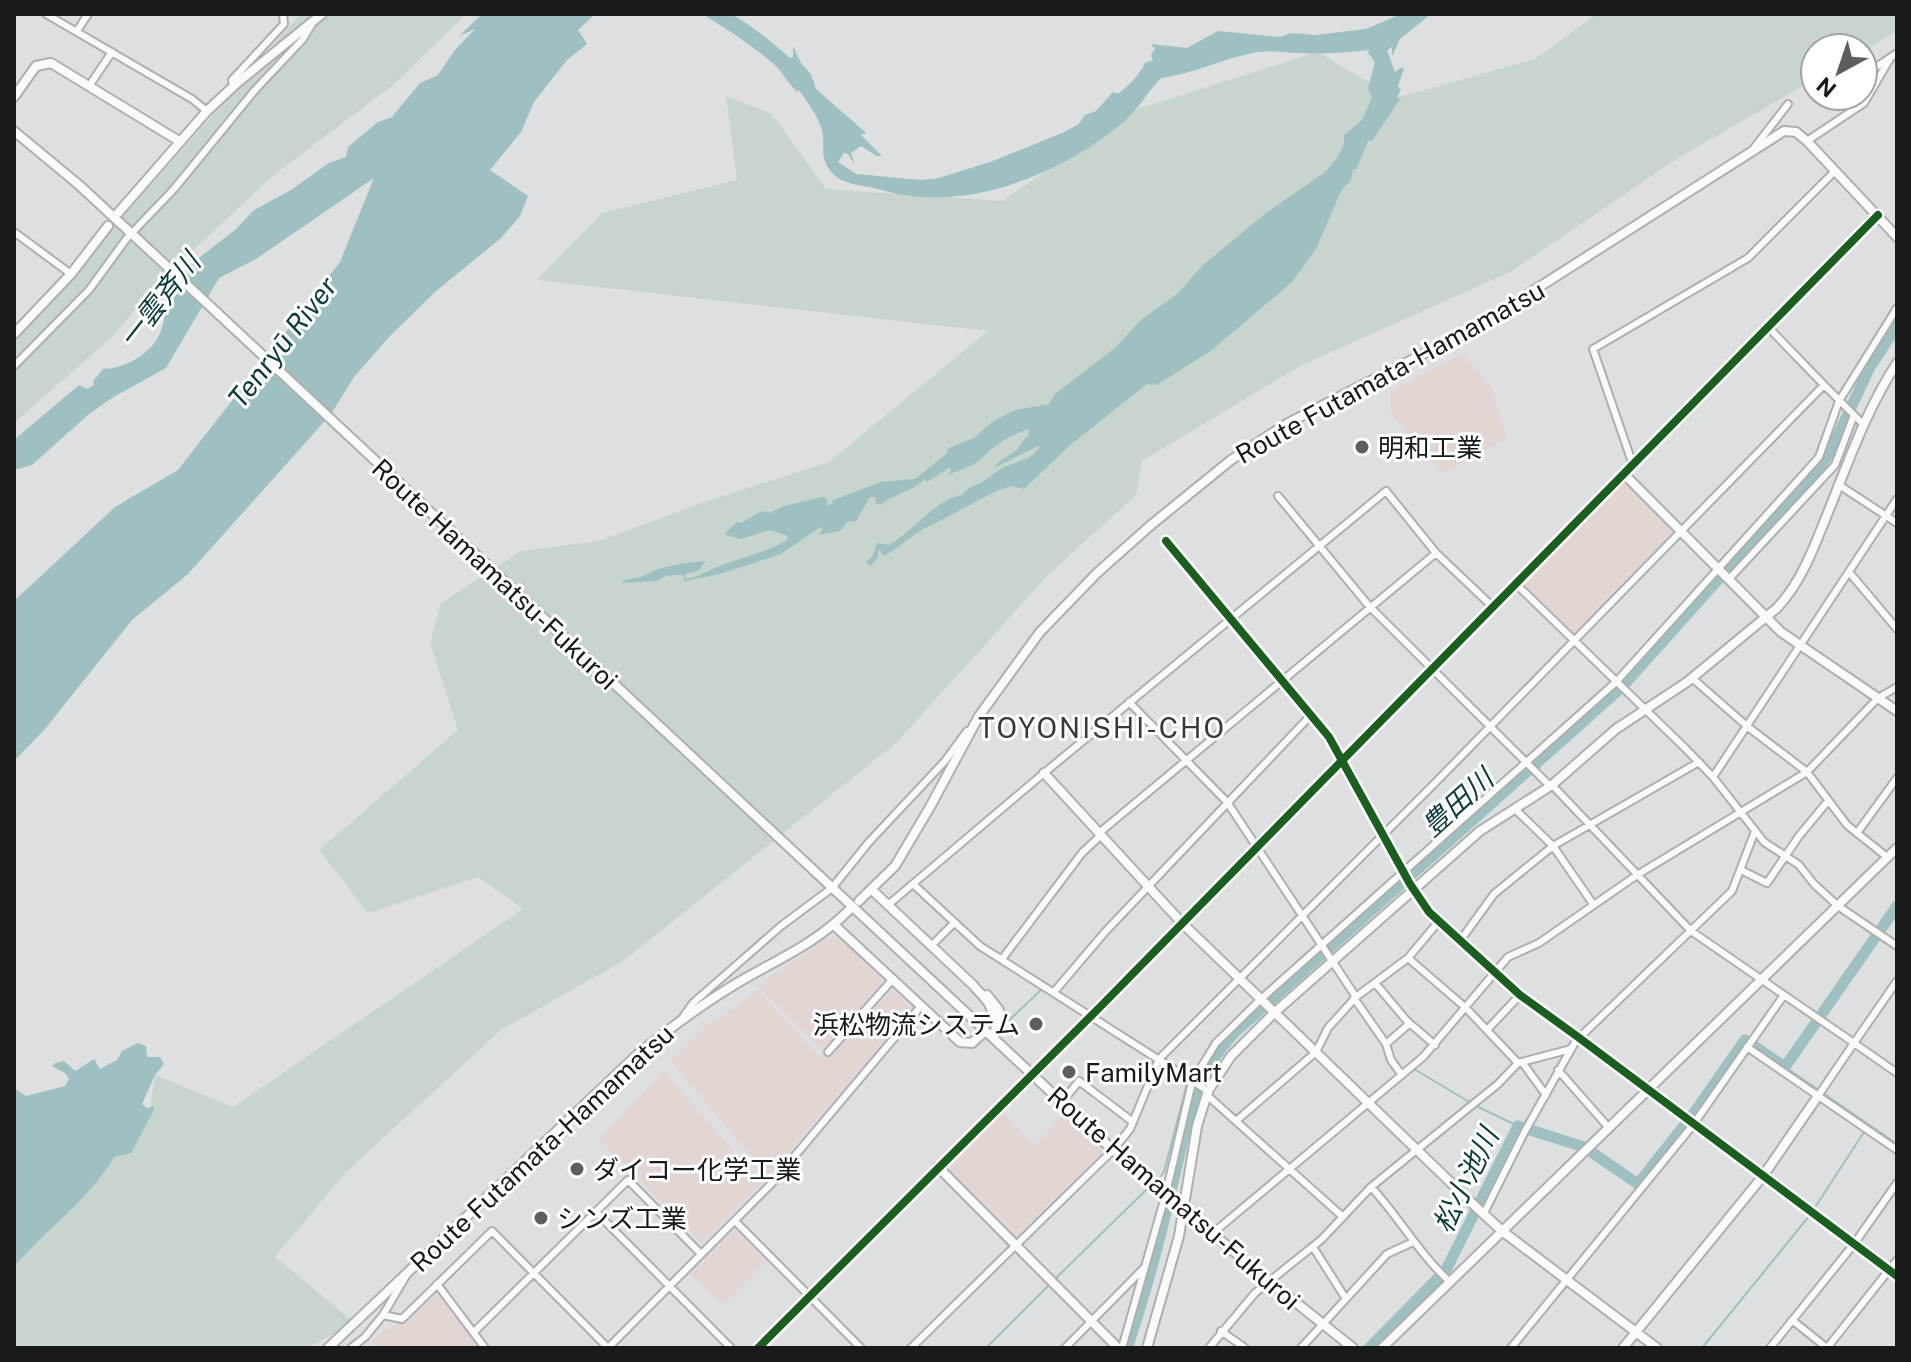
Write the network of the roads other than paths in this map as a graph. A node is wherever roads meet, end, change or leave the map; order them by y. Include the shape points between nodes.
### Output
1 (46, 14) edge
2 (88, 14) edge
3 (283, 14) edge
4 (322, 14) edge
5 (314, 21) junction
6 (77, 31) junction
7 (112, 52) junction
8 (1894, 55) edge
9 (89, 86) junction
10 (233, 87) junction
11 (14, 97) edge
12 (1788, 104) dead end
13 (207, 111) junction
14 (14, 131) edge
15 (179, 141) junction
16 (1807, 141) junction
17 (1752, 151) junction
18 (1835, 171) junction
19 (118, 213) dead end
20 (1878, 215) junction
21 (108, 226) dead end
22 (14, 232) edge
23 (131, 234) junction
24 (1896, 239) edge
25 (71, 274) junction
26 (1897, 308) edge
27 (1769, 328) junction
28 (14, 334) edge
29 (1897, 363) edge
30 (14, 366) edge
31 (1824, 385) junction
32 (1840, 403) junction
33 (1853, 414) junction
34 (1863, 424) junction
35 (1633, 465) junction
36 (1624, 474) junction
37 (1839, 485) junction
38 (1278, 496) dead end
39 (1897, 499) edge
40 (1886, 515) junction
41 (1897, 523) edge
42 (1681, 531) junction
43 (1166, 541) dead end
44 (1320, 545) junction
45 (1436, 553) junction
46 (1719, 569) junction
47 (1849, 572) junction
48 (1728, 578) junction
49 (1517, 585) junction
50 (1371, 608) junction
51 (1494, 608) junction
52 (1232, 618) junction
53 (1767, 618) junction
54 (1897, 629) edge
55 (1574, 639) junction
56 (1801, 646) junction
57 (1432, 670) junction
58 (1692, 678) junction
59 (1284, 680) junction
60 (1616, 682) junction
61 (1897, 687) edge
62 (1878, 698) junction
63 (1129, 702) junction
64 (1644, 709) junction
65 (1897, 711) edge
66 (1312, 714) junction
67 (979, 716) junction
68 (1490, 726) junction
69 (1748, 727) junction
70 (1187, 760) junction
71 (1341, 762) junction
72 (1699, 762) junction
73 (1526, 763) junction
74 (1807, 772) junction
75 (1044, 773) junction
76 (1713, 777) junction
77 (1897, 778) edge
78 (1551, 786) junction
79 (1828, 801) junction
80 (1227, 802) junction
81 (1515, 809) junction
82 (1741, 814) junction
83 (1590, 824) junction
84 (1755, 831) junction
85 (1099, 833) junction
86 (1857, 833) junction
87 (1382, 834) junction
88 (1257, 846) junction
89 (1553, 846) junction
90 (1897, 848) edge
91 (1785, 855) junction
92 (1887, 857) junction
93 (1741, 870) junction
94 (1404, 873) junction
95 (1637, 875) junction
96 (913, 884) junction
97 (1149, 887) junction
98 (1412, 887) junction
99 (832, 888) junction
100 (871, 889) junction
101 (859, 901) dead end
102 (1593, 904) junction
103 (888, 905) junction
104 (1838, 906) junction
105 (848, 911) dead end
106 (1303, 914) junction
107 (1440, 920) junction
108 (1181, 922) junction
109 (954, 923) junction
110 (834, 925) junction
111 (1691, 931) junction
112 (1460, 941) junction
113 (1322, 944) junction
114 (931, 946) junction
115 (1897, 946) edge
116 (1331, 958) junction
117 (1408, 958) junction
118 (1002, 959) junction
119 (1495, 973) junction
120 (1239, 978) junction
121 (1762, 979) junction
122 (892, 980) junction
123 (1897, 981) edge
124 (1375, 983) junction
125 (973, 985) junction
126 (1054, 992) junction
127 (1520, 995) junction
128 (1784, 995) junction
129 (1355, 998) junction
130 (1261, 1000) junction
131 (921, 1006) junction
132 (1466, 1008) junction
133 (1272, 1010) junction
134 (1090, 1016) junction
135 (682, 1019) junction
136 (975, 1021) junction
137 (1409, 1024) junction
138 (1487, 1030) junction
139 (983, 1033) junction
140 (1579, 1037) junction
141 (996, 1040) junction
142 (1854, 1043) junction
143 (1386, 1044) junction
144 (1435, 1045) junction
145 (1749, 1045) junction
146 (1571, 1049) junction
147 (828, 1052) dead end
148 (1316, 1052) junction
149 (1158, 1062) junction
150 (1520, 1063) junction
151 (1558, 1070) junction
152 (1897, 1073) edge
153 (1032, 1075) junction
154 (1402, 1075) junction
155 (1192, 1082) junction
156 (1205, 1090) junction
157 (1648, 1090) junction
158 (1821, 1092) junction
159 (1546, 1095) junction
160 (1062, 1102) junction
161 (1370, 1105) junction
162 (1236, 1121) junction
163 (1133, 1122) junction
164 (1690, 1123) junction
165 (1609, 1128) junction
166 (1416, 1149) junction
167 (1113, 1150) junction
168 (1897, 1150) edge
169 (938, 1167) junction
170 (1289, 1169) junction
171 (1763, 1176) junction
172 (1897, 1183) edge
173 (1371, 1187) junction
174 (1166, 1193) junction
175 (1185, 1209) junction
176 (596, 1212) junction
177 (1483, 1213) junction
178 (1343, 1217) junction
179 (735, 1221) junction
180 (1502, 1231) junction
181 (1213, 1233) junction
182 (1413, 1242) junction
183 (1854, 1244) junction
184 (1015, 1245) junction
185 (1313, 1247) junction
186 (701, 1254) junction
187 (1897, 1260) edge
188 (1146, 1267) junction
189 (410, 1270) junction
190 (1894, 1273) edge
191 (533, 1275) junction
192 (1445, 1277) junction
193 (1567, 1280) junction
194 (1269, 1281) junction
195 (437, 1284) junction
196 (669, 1286) junction
197 (811, 1296) junction
198 (1346, 1299) junction
199 (383, 1315) junction
200 (1792, 1320) junction
201 (1091, 1321) junction
202 (1323, 1324) junction
203 (1221, 1331) junction
204 (474, 1332) junction
205 (1636, 1332) junction
206 (361, 1341) junction
207 (328, 1348) edge
208 (351, 1348) edge
209 (368, 1348) edge
210 (485, 1348) edge
211 (608, 1348) edge
212 (731, 1348) edge
213 (758, 1348) edge
214 (861, 1348) edge
215 (911, 1348) edge
216 (1065, 1348) edge
217 (1120, 1348) edge
218 (1147, 1348) edge
219 (1209, 1348) edge
220 (1245, 1348) edge
221 (1301, 1348) edge
222 (1353, 1348) edge
223 (1382, 1348) edge
224 (1511, 1348) edge
225 (1623, 1348) edge
226 (1657, 1348) edge
227 (1770, 1348) edge
228 (1827, 1348) edge

1 - 6 street
2 - 6 street
3 - 10 street via 284,24 232,80
4 - 5 street
5 - 10 street
5 - 23 street
6 - 7 street
7 - 9 street
7 - 13 street
8 - 16 street via 1864,103
9 - 11 street via 43,63
9 - 15 street
10 - 13 street
12 - 17 street
13 - 15 street
14 - 23 street, Route Hamamatsu-Fukuroi
15 - 19 street
16 - 17 street, Route Futamata-Hamamatsu via 1784,131
16 - 18 street
17 - 67 street, Route Futamata-Hamamatsu via 1478,326 1324,403 1231,460 1097,573 1040,632
18 - 20 street
18 - 35 street via 1748,258 1593,349
20 - 24 street
20 - 27 street
21 - 25 street
22 - 25 street
23 - 30 street via 89,290
23 - 99 street, Route Hamamatsu-Fukuroi
25 - 28 street
26 - 32 street
27 - 31 street
27 - 35 street
29 - 34 street
31 - 32 street
31 - 42 street
32 - 33 street
32 - 46 street via 1819,457
33 - 34 street
33 - 48 street via 1835,465
34 - 37 street
35 - 36 street
36 - 42 street
36 - 49 street
37 - 40 street
37 - 53 street via 1805,568
38 - 44 street
39 - 40 street
40 - 41 street
40 - 47 street
42 - 46 street
42 - 55 street
43 - 52 street
44 - 45 street via 1386,491
44 - 50 street
44 - 52 street
45 - 50 street
45 - 51 street
46 - 48 street
46 - 60 street
47 - 54 street
47 - 56 street
48 - 53 street
49 - 51 street
49 - 55 street
50 - 57 street
50 - 59 street
51 - 57 street
52 - 59 street
52 - 63 street
53 - 56 street
53 - 58 street
55 - 60 street
55 - 68 street
56 - 62 street
56 - 69 street
57 - 68 street
57 - 71 street
58 - 64 street
58 - 69 street
59 - 66 street
59 - 70 street
60 - 64 street
60 - 73 street
61 - 62 street
62 - 65 street
62 - 74 street
63 - 70 street
63 - 75 street
64 - 72 street
64 - 78 street
66 - 71 street
66 - 80 street
67 - 99 street
67 - 100 street, Route Futamata-Hamamatsu via 895,866
68 - 73 street
68 - 87 street
69 - 74 street
69 - 76 street
70 - 80 street
70 - 85 street
71 - 87 street
71 - 88 street
72 - 76 street
72 - 83 street
73 - 78 street
73 - 94 street
74 - 79 street
74 - 82 street
75 - 85 street
75 - 96 street
76 - 82 street
77 - 86 street
78 - 81 street
78 - 83 street
79 - 86 street
79 - 91 street
80 - 88 street
80 - 97 street
81 - 89 street
81 - 98 street
82 - 84 street
82 - 95 street
83 - 89 street
83 - 95 street
84 - 91 street
84 - 93 street
85 - 97 street
85 - 118 street
86 - 92 street
87 - 94 street
87 - 106 street
88 - 106 street
88 - 108 street
89 - 102 street
89 - 112 street via 1494,894
90 - 92 street
91 - 93 street via 1767,883
91 - 104 street
92 - 104 street
93 - 111 street via 1732,891
94 - 98 street
94 - 113 street
95 - 102 street
95 - 111 street
96 - 103 street
96 - 109 street
97 - 108 street
97 - 126 street
98 - 107 street
98 - 116 street
99 - 135 street via 712,986
99 - 136 street, Route Hamamatsu-Fukuroi
100 - 101 street, Route Futamata-Hamamatsu
100 - 103 street
102 - 119 street via 1508,957
103 - 114 street
104 - 115 street
104 - 121 street
105 - 110 street, Route Futamata-Hamamatsu
106 - 113 street
106 - 120 street
107 - 112 street
107 - 117 street
108 - 120 street
108 - 134 street
109 - 114 street
109 - 118 street
110 - 122 street
110 - 135 street, Route Futamata-Hamamatsu
111 - 121 street
111 - 140 street
112 - 119 street
113 - 116 street
113 - 130 street
114 - 125 street
116 - 129 street
116 - 133 street
117 - 124 street
117 - 132 street
118 - 126 street
119 - 127 street
119 - 132 street
120 - 130 street
120 - 149 street
121 - 128 street
121 - 157 street
122 - 131 street
122 - 147 street
123 - 142 street
124 - 129 street
124 - 137 street
125 - 136 street via 993,1011 990,1021
125 - 141 street via 998,1007
126 - 134 street
127 - 138 street
127 - 140 street
128 - 142 street
128 - 145 street
129 - 143 street
129 - 148 street via 1328,1028
130 - 133 street
130 - 155 street via 1216,1043
131 - 139 street via 963,1044
131 - 179 street
132 - 138 street
132 - 144 street
133 - 148 street
133 - 156 street
134 - 149 street
134 - 153 street
135 - 189 street, Route Futamata-Hamamatsu via 637,1055
136 - 139 street, Route Hamamatsu-Fukuroi
136 - 141 street, Route Hamamatsu-Fukuroi
137 - 143 street
137 - 144 street
138 - 150 street
139 - 141 street, Route Hamamatsu-Fukuroi
140 - 146 street
140 - 157 street
141 - 153 street, Route Hamamatsu-Fukuroi
142 - 152 street
142 - 158 street
143 - 154 street
144 - 154 street
145 - 158 street
145 - 164 street
146 - 150 street
146 - 151 street
148 - 161 street
148 - 162 street
149 - 155 street
149 - 163 street
150 - 159 street
150 - 166 street
151 - 159 street
151 - 165 street
153 - 160 street, Route Hamamatsu-Fukuroi
153 - 169 street
154 - 161 street
155 - 156 street
155 - 174 street
156 - 162 street
156 - 175 street
157 - 164 street
157 - 165 street
158 - 168 street
158 - 171 street
159 - 177 street
160 - 163 street via 1079,1081
160 - 167 street, Route Hamamatsu-Fukuroi
161 - 166 street
161 - 170 street
162 - 170 street
163 - 167 street
164 - 171 street
164 - 193 street
165 - 180 street
166 - 173 street
166 - 177 street
167 - 174 street, Route Hamamatsu-Fukuroi
167 - 184 street
169 - 184 street
169 - 197 street
170 - 178 street
170 - 181 street
171 - 183 street
171 - 205 street
172 - 183 street
173 - 178 street
173 - 182 street
174 - 175 street, Route Hamamatsu-Fukuroi
174 - 188 street
175 - 181 street, Route Hamamatsu-Fukuroi
175 - 218 street
176 - 186 street via 628,1180
176 - 191 street
176 - 196 street
177 - 180 street
178 - 185 street
179 - 186 street
179 - 197 street
180 - 192 street
180 - 193 street
181 - 194 street, Route Hamamatsu-Fukuroi
182 - 192 street
182 - 198 street via 1387,1254
183 - 190 street
183 - 200 street
184 - 201 street
184 - 215 street
185 - 194 street
185 - 198 street
186 - 196 street
187 - 190 street
188 - 201 street
188 - 217 street
189 - 199 street
189 - 207 street, Route Futamata-Hamamatsu
190 - 228 street
191 - 195 street via 492,1231
191 - 204 street
191 - 211 street
192 - 223 street
193 - 205 street
193 - 224 street
194 - 202 street, Route Hamamatsu-Fukuroi
194 - 203 street
195 - 199 street via 402,1319
195 - 204 street
196 - 211 street
196 - 212 street
197 - 213 street
197 - 214 street
198 - 202 street
199 - 206 street
200 - 227 street
200 - 228 street
201 - 216 street
201 - 217 street
202 - 221 street
202 - 222 street, Route Hamamatsu-Fukuroi
203 - 219 street
203 - 220 street
204 - 210 street
205 - 225 street
205 - 226 street
206 - 208 street
206 - 209 street

